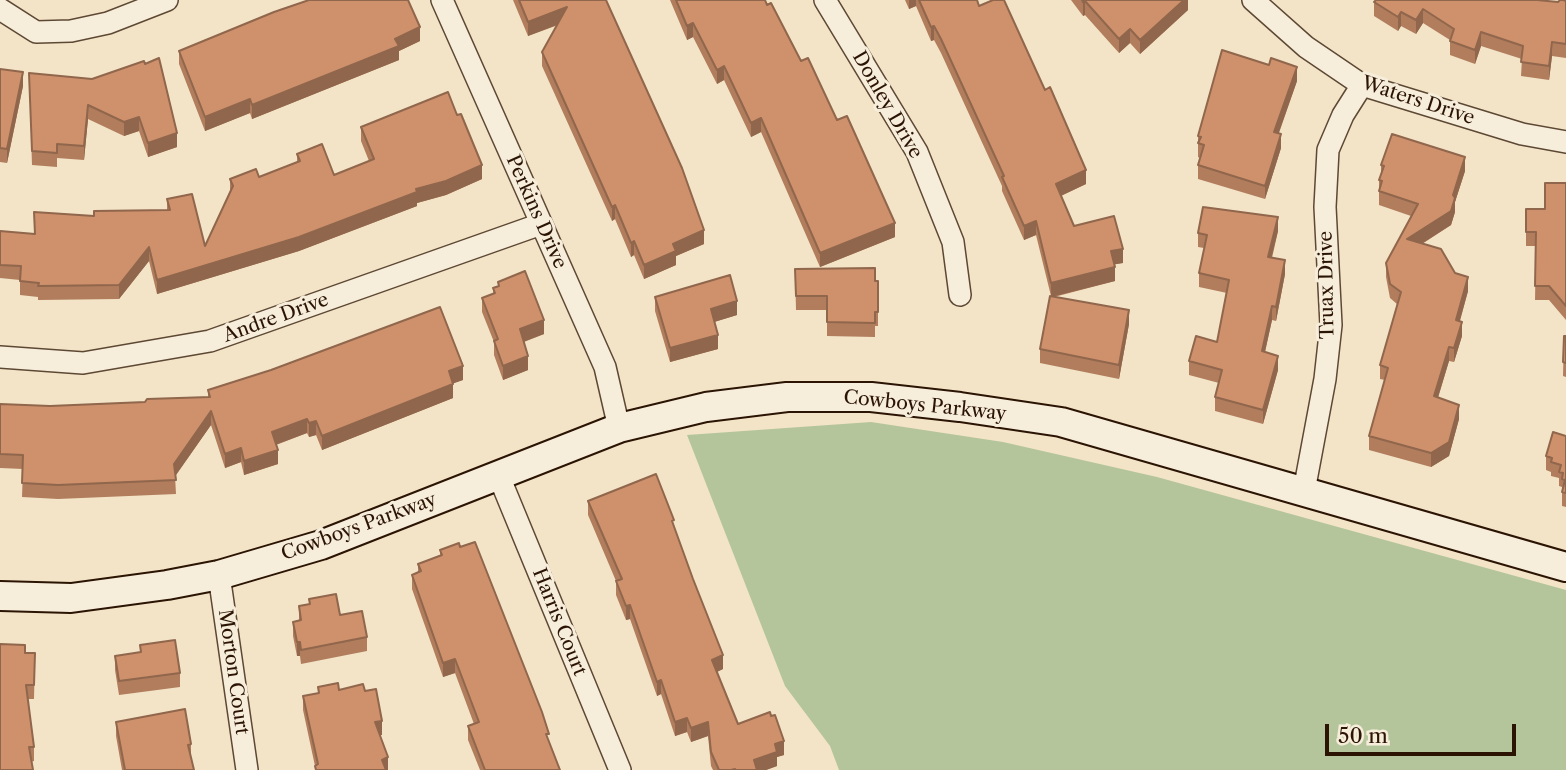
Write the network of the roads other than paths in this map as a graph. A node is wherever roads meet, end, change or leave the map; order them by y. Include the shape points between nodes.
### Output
1 (167, 0) edge
2 (442, 0) edge
3 (824, 0) edge
4 (1253, 0) edge
5 (0, 9) edge
6 (1362, 85) junction
7 (1566, 142) edge
8 (541, 224) junction
9 (960, 295) dead end
10 (0, 357) edge
11 (619, 428) junction
12 (498, 474) junction
13 (1304, 491) junction
14 (1566, 567) edge
15 (219, 575) junction
16 (0, 596) edge
17 (247, 770) edge
18 (620, 770) edge

1 - 5 street via 108,23 71,31 36,32
2 - 8 street, Perkins Drive
3 - 9 street, Donley Drive via 917,152 953,242
4 - 6 street, Waters Drive via 1306,47
6 - 7 street, Waters Drive via 1522,134
6 - 13 street, Truax Drive via 1328,150 1325,207 1331,325
8 - 10 street, Andre Drive via 211,341 83,363
8 - 11 street, Perkins Drive via 605,368
11 - 12 street, Cowboys Parkway
11 - 13 street, Cowboys Parkway via 706,407 773,398 872,397 1062,422
12 - 15 street, Cowboys Parkway via 321,545
12 - 18 street, Harris Court
13 - 14 street, Cowboys Parkway
15 - 16 street, Cowboys Parkway via 71,598
15 - 17 street, Morton Court

